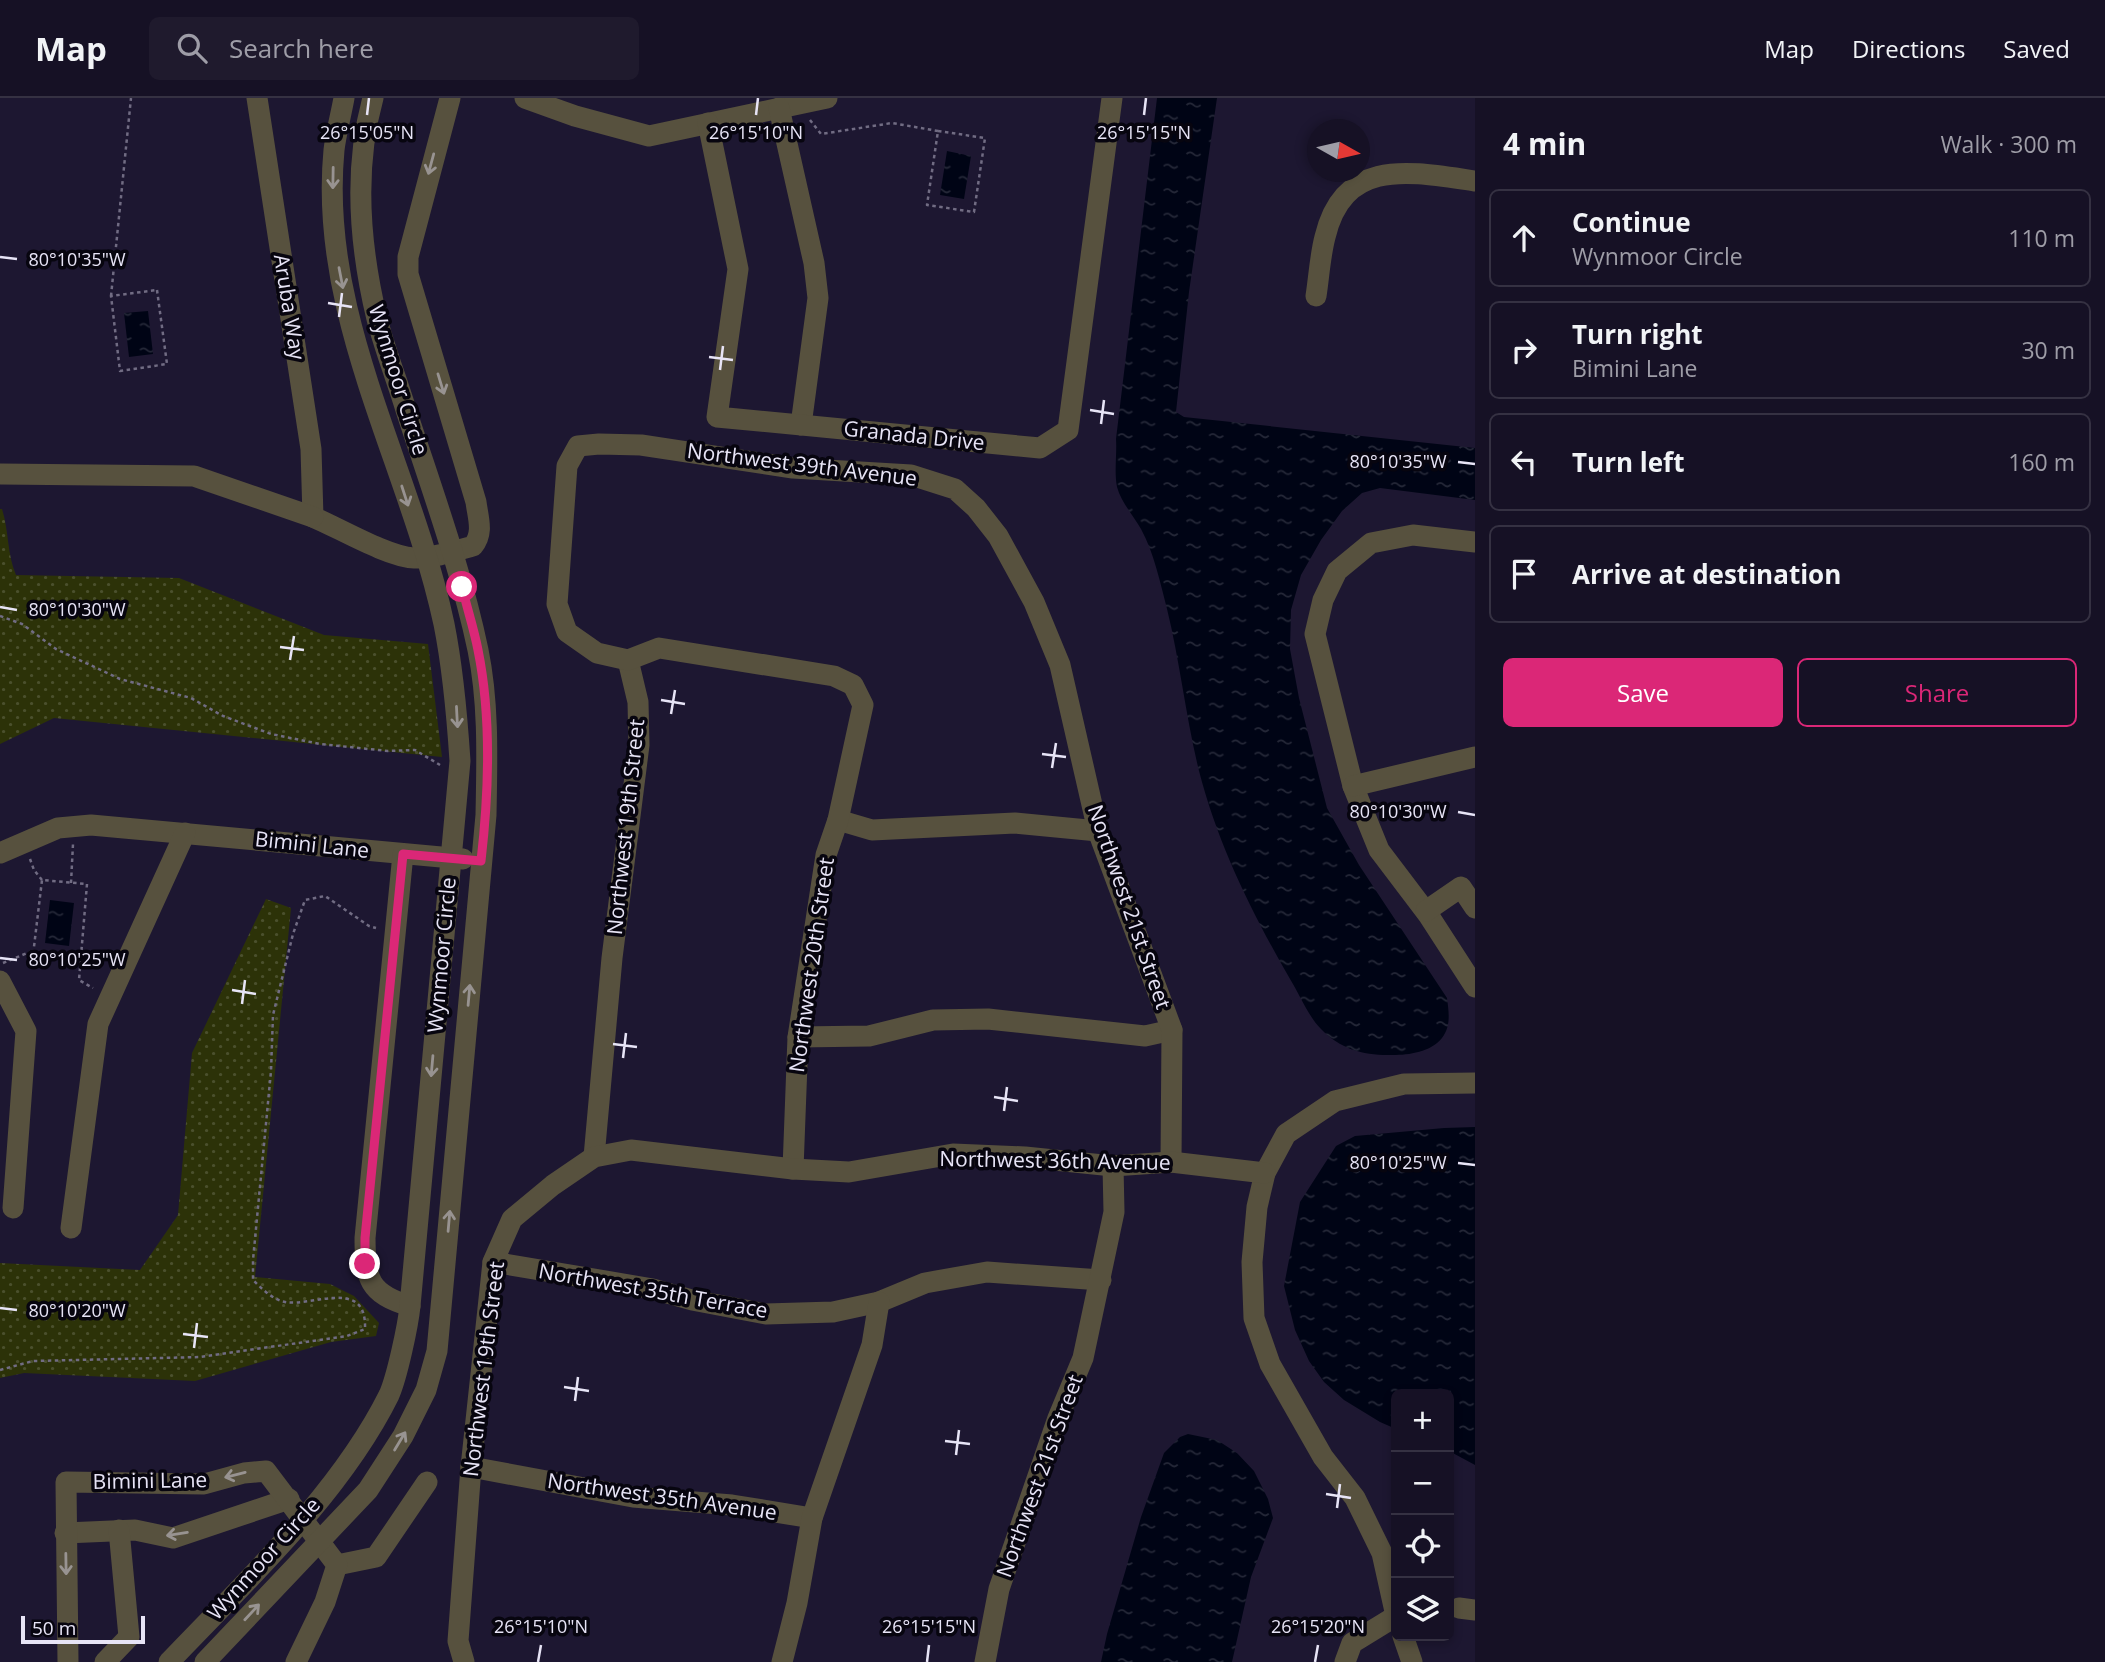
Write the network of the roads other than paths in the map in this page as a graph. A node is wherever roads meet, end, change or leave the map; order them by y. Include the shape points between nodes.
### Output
1 (257, 98) edge
2 (344, 98) edge
3 (373, 98) edge
4 (450, 98) edge
5 (525, 98) edge
6 (827, 98) edge
7 (1112, 98) edge
8 (789, 106) junction
9 (708, 123) junction
10 (1475, 181) edge
11 (1316, 296) dead end
12 (801, 425) junction
13 (0, 474) edge
14 (976, 508) joint
15 (313, 517) junction
16 (1475, 542) edge
17 (452, 551) junction
18 (425, 557) junction
19 (628, 660) junction
20 (1475, 757) edge
21 (1353, 786) junction
22 (838, 820) junction
23 (1098, 831) junction
24 (184, 832) junction
25 (0, 853) edge
26 (403, 854) junction
27 (452, 858) junction
28 (481, 861) junction
29 (1475, 908) edge
30 (1426, 911) junction
31 (0, 982) edge
32 (1475, 987) edge
33 (1172, 1030) junction
34 (798, 1037) junction
35 (1475, 1083) edge
36 (594, 1157) junction
37 (1171, 1162) junction
38 (1113, 1166) junction
39 (793, 1168) junction
40 (1265, 1173) junction
41 (13, 1208) dead end
42 (71, 1228) dead end
43 (493, 1262) junction
44 (1101, 1280) junction
45 (879, 1302) junction
46 (410, 1306) junction
47 (471, 1467) junction
48 (427, 1482) dead end
49 (289, 1499) junction
50 (812, 1518) junction
51 (304, 1519) junction
52 (119, 1530) junction
53 (65, 1533) junction
54 (319, 1540) junction
55 (337, 1565) junction
56 (1391, 1594) edge
57 (1391, 1619) edge
58 (1405, 1641) edge
59 (68, 1662) edge
60 (105, 1662) edge
61 (169, 1662) edge
62 (205, 1662) edge
63 (296, 1662) edge
64 (464, 1662) edge
65 (782, 1662) edge
66 (985, 1662) edge
67 (1345, 1662) edge
68 (1412, 1662) edge

1 - 15 street, Aruba Way via 311,449
2 -> 18 street, Wynmoor Circle via 333,174 339,272 355,344
3 - 17 street, Wynmoor Circle via 363,153 360,212 365,262 377,321
4 -> 17 street via 411,244 408,274 476,502 478,540 473,546
5 - 9 street via 649,136
6 - 8 street
7 - 12 street, Granada Drive via 1068,430 1040,448
8 - 9 street
8 - 12 street via 818,298
9 - 12 street, Granada Drive via 738,269 717,416
10 - 11 street via 1395,172 1371,177 1349,190 1334,211 1325,237
13 - 15 street via 194,476
14 - 19 street, Northwest 39th Avenue via 955,489 911,475 793,468 641,445 578,446 568,466 557,604 567,632 597,653
14 - 23 street, Northwest 21st Street via 998,536 1034,602 1059,665
15 - 18 street via 384,549 411,558
16 - 21 street via 1413,534 1371,543 1337,571 1323,600 1315,634
17 - 18 street
17 - 28 street, Wynmoor Circle via 478,652 488,734
18 -> 27 street, Wynmoor Circle via 456,695 460,761
19 - 22 street, Northwest 20th Street via 659,648 834,676 853,685 863,705
19 - 36 street, Northwest 19th Street via 638,702 639,745 612,958
20 - 21 street
21 - 30 street via 1379,850
22 - 23 street via 872,830 1015,823
22 - 34 street, Northwest 20th Street via 826,855
23 - 33 street, Northwest 21st Street
24 - 25 street, Bimini Lane via 74,826 58,828
24 - 26 street, Bimini Lane
24 - 42 street via 98,1024
26 - 27 street, Bimini Lane
26 - 46 street via 365,1264 382,1296
27 - 28 street, Bimini Lane
27 -> 46 street, Wynmoor Circle
54 -> 28 street, Wynmoor Circle via 368,1490 403,1436 426,1390 437,1351
29 - 30 street via 1461,887
30 - 32 street
31 - 41 street via 26,1031
33 - 34 street via 1145,1036 988,1019 933,1020 869,1036
33 - 37 street, Northwest 21st Street
34 - 39 street, Northwest 20th Street
35 - 40 street via 1404,1084 1335,1101 1286,1134
36 - 39 street, Northwest 36th Avenue via 631,1150
36 - 43 street, Northwest 19th Street via 512,1219
37 - 38 street, Northwest 36th Avenue
37 - 40 street, Northwest 36th Avenue
38 - 39 street, Northwest 36th Avenue via 953,1154 849,1172
38 - 44 street, Northwest 21st Street via 1114,1212
40 - 56 street via 1252,1262 1254,1318 1270,1364 1323,1457 1355,1499 1382,1553
43 - 45 street, Northwest 35th Terrace via 766,1314 833,1312
43 - 47 street, Northwest 19th Street
44 - 45 street, Northwest 35th Terrace via 987,1272 925,1283
44 - 66 street, Northwest 21st Street via 1083,1358 999,1589
45 - 50 street via 872,1345
46 - 51 street, Wynmoor Circle via 390,1392 366,1435
47 - 50 street, Northwest 35th Avenue via 633,1497 732,1504
47 - 64 street, Northwest 19th Street via 457,1641
48 - 55 street via 376,1557
49 - 51 street, Bimini Lane
49 -> 52 street via 173,1538
49 -> 53 street, Bimini Lane via 266,1471 204,1484 66,1482
50 - 65 street
51 - 54 street, Bimini Lane
51 - 61 street, Wynmoor Circle
52 - 53 street
52 - 60 street via 129,1637
53 -> 59 street, Bimini Lane
54 - 55 street, Bimini Lane
62 -> 54 street, Wynmoor Circle
55 - 63 street
57 - 67 street via 1352,1643
58 - 68 street

